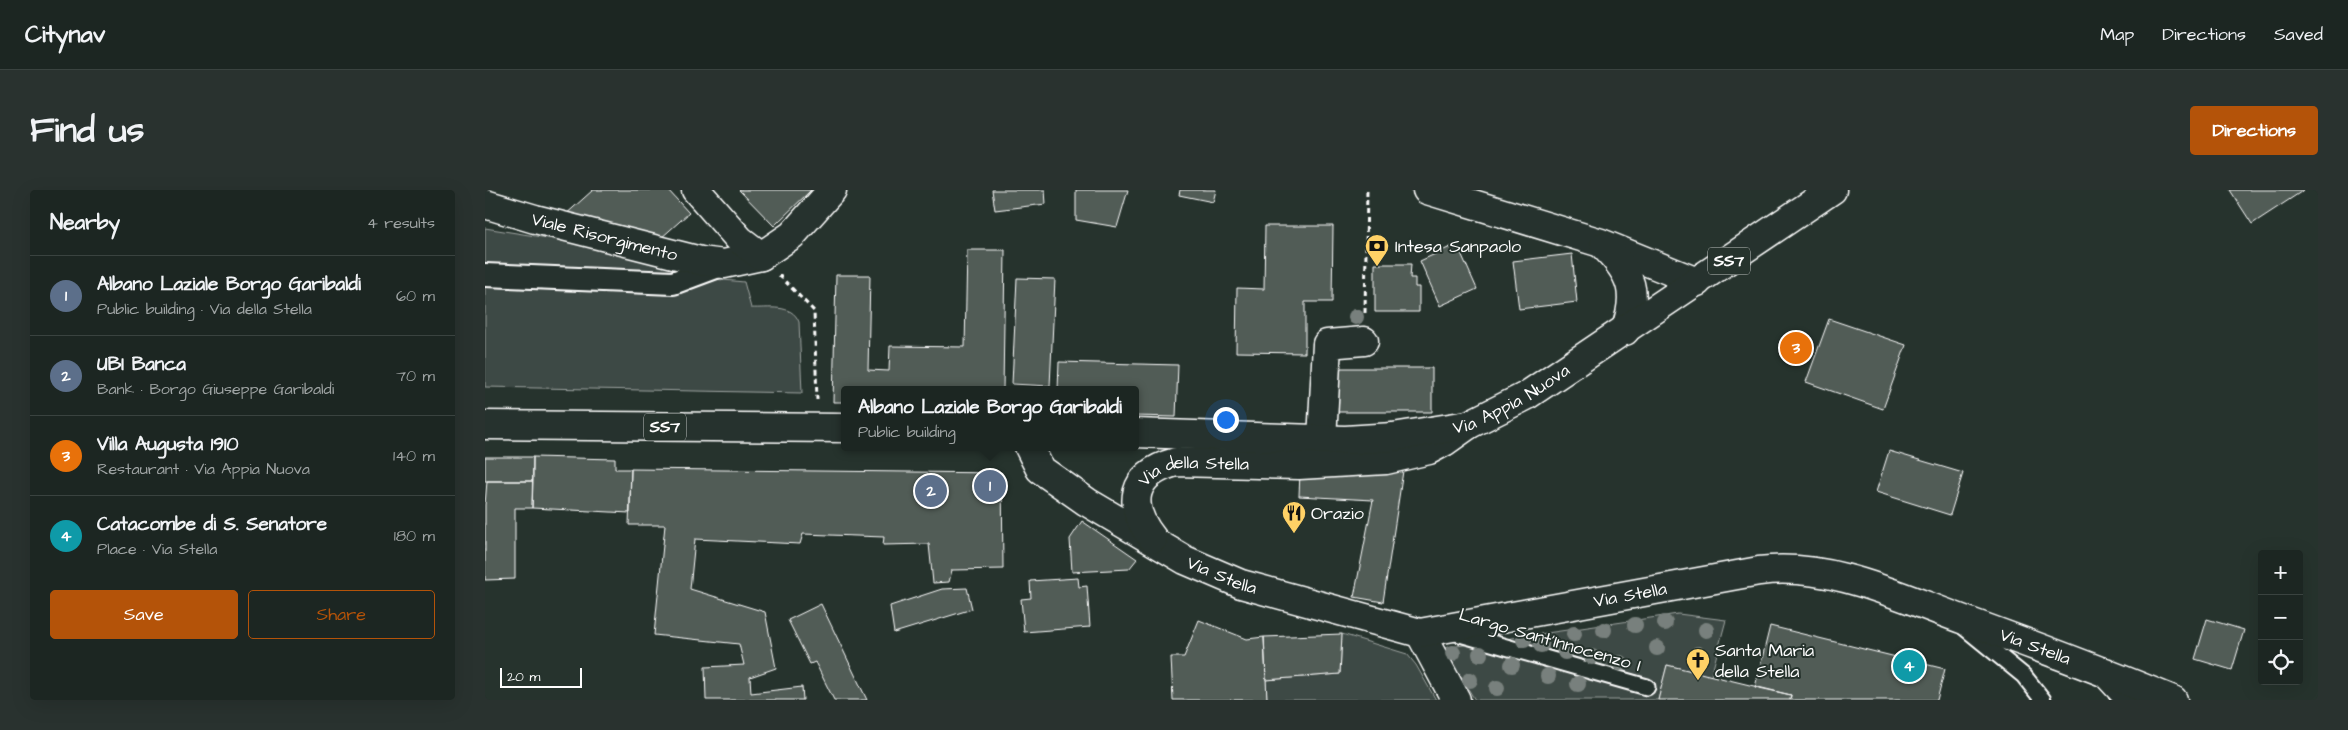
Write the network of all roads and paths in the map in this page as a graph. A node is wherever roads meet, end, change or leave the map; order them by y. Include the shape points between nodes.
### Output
1 (696, 190) edge
2 (833, 190) edge
3 (1367, 190) edge
4 (1427, 190) edge
5 (1832, 190) edge
6 (485, 204) edge
7 (1601, 243) junction
8 (761, 256) junction
9 (724, 264) junction
10 (485, 275) edge
11 (1697, 282) junction
12 (1625, 331) junction
13 (1364, 341) joint
14 (485, 425) edge
15 (1468, 425) junction
16 (818, 428) junction
17 (841, 428) edge
18 (1139, 433) edge
19 (1322, 440) junction
20 (1030, 451) edge
21 (1156, 542) junction
22 (1948, 614) junction
23 (1431, 631) junction
24 (2105, 672) junction
25 (1647, 687) dead end
26 (1456, 700) edge
27 (2043, 700) edge
28 (2131, 700) edge
29 (2173, 700) edge

1 - 8 street via 741,240
2 - 8 street, Viale Risorgimento via 792,235
3 - 13 path
4 - 7 street
5 - 11 street, Via Appia Nuova / SS7
6 - 9 street, Viale Risorgimento via 581,231
7 - 11 street
7 - 12 street via 1621,264 1633,291 1633,305
8 - 9 street, Viale Risorgimento
8 - 16 path via 813,312
9 - 10 street, Viale Risorgimento via 673,283
11 - 12 street, Via Appia Nuova / SS7
12 - 15 street, Via Appia Nuova / SS7 via 1526,396
13 - 19 street via 1327,344
14 - 16 street, SS7
15 - 19 street, Via Appia Nuova / SS7 via 1393,437
15 - 21 street, Via della Stella via 1429,450 1386,460 1299,465 1176,462 1161,466 1141,484 1135,499 1142,526
16 - 17 street, SS7
18 - 19 street, Via Appia Nuova / SS7
20 - 21 street via 1039,470
21 - 23 street, Via Stella via 1185,560 1241,584
22 - 23 street, Via Stella via 1831,573 1785,568
22 - 24 street, Via Stella
22 - 27 lane via 2024,676
23 - 25 lane, Largo Sant'Innocenzo I
23 - 26 street
24 - 28 street
24 - 29 street, Via Stella

